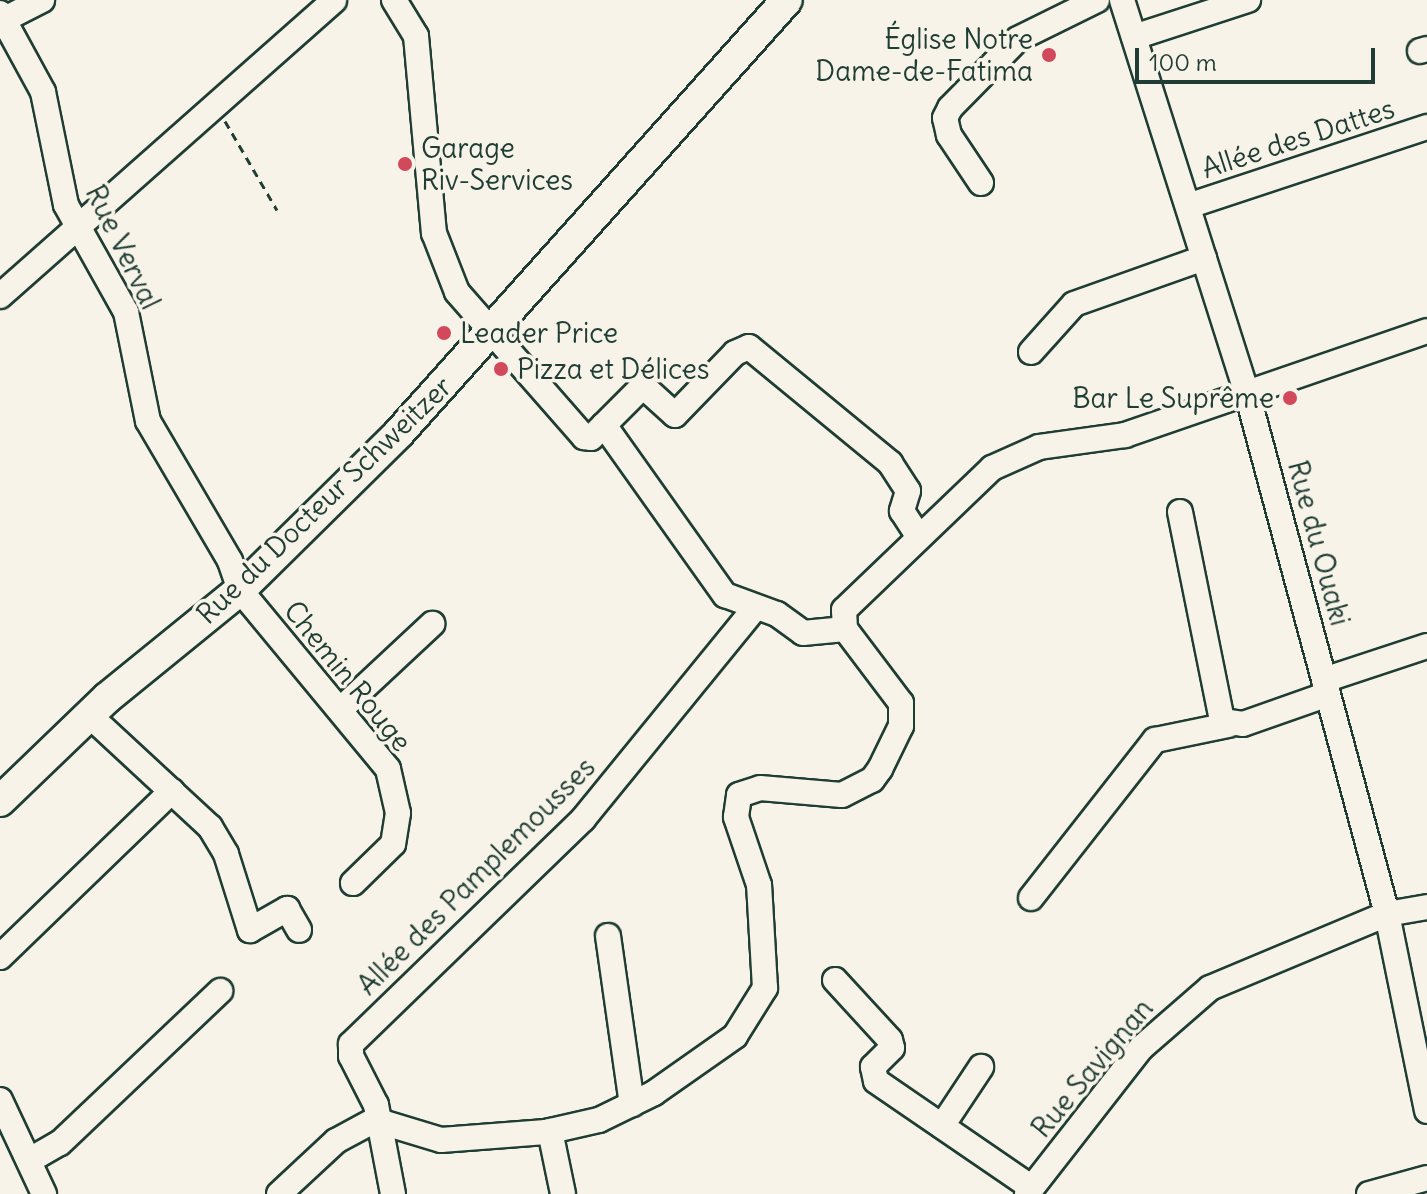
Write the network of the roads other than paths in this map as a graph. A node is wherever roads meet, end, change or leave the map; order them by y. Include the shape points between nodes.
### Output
1 (42, 0) edge
2 (334, 0) edge
3 (394, 0) edge
4 (787, 0) edge
5 (1097, 0) edge
6 (1122, 0) edge
7 (1248, 0) edge
8 (2, 16) edge
9 (1134, 37) junction
10 (1427, 127) edge
11 (981, 183) dead end
12 (1188, 206) junction
13 (75, 225) junction
14 (1204, 258) junction
15 (0, 296) edge
16 (492, 330) junction
17 (1427, 331) edge
18 (1031, 352) dead end
19 (1247, 393) junction
20 (604, 425) junction
21 (1180, 512) dead end
22 (917, 534) junction
23 (240, 590) junction
24 (754, 609) junction
25 (432, 624) dead end
26 (845, 629) junction
27 (1427, 646) edge
28 (1326, 687) junction
29 (341, 709) junction
30 (89, 715) junction
31 (1228, 725) junction
32 (172, 791) junction
33 (0, 801) edge
34 (353, 883) dead end
35 (1031, 898) dead end
36 (1427, 907) edge
37 (1387, 914) junction
38 (299, 930) dead end
39 (608, 936) dead end
40 (0, 957) edge
41 (835, 980) dead end
42 (220, 991) dead end
43 (981, 1067) dead end
44 (0, 1100) edge
45 (632, 1104) junction
46 (1427, 1111) edge
47 (375, 1120) junction
48 (942, 1126) junction
49 (550, 1131) junction
50 (30, 1160) junction
51 (1427, 1178) edge
52 (1030, 1191) edge
53 (44, 1194) edge
54 (279, 1194) edge
55 (393, 1194) edge
56 (563, 1194) edge
57 (1369, 1194) edge

1 - 8 street
2 - 13 street
3 - 16 street via 416,36 440,257 457,292
4 - 16 main road, Rue du Docteur Schweitzer
5 - 11 street via 1018,39 950,108 945,126
6 - 9 street, Rue du Ouaki
7 - 9 street
8 - 13 street, Rue Verval via 43,92 59,183
9 - 12 street, Rue du Ouaki
10 - 12 street, Allée des Dattes
12 - 14 street, Rue du Ouaki
13 - 15 street
13 - 23 street, Rue Verval via 126,312 148,421 230,561
14 - 18 street via 1074,304
14 - 19 street, Rue du Ouaki
16 - 20 street via 584,437 591,438
16 - 23 main road, Rue du Docteur Schweitzer via 399,433
17 - 19 street
19 - 22 street via 1097,442 1016,455 992,468
19 - 28 street, Rue du Ouaki
20 - 22 street via 643,386 675,415 735,353 749,347 890,463 908,491 902,513
20 - 24 street via 725,595
21 - 31 street via 1218,714
22 - 26 street via 849,602 841,619
23 - 29 street, Chemin Rouge
23 - 30 main road, Rue du Docteur Schweitzer
24 - 26 street via 777,614 803,633
24 - 47 street, Allée des Pamplemousses via 583,819 356,1038 351,1056 371,1091
25 - 29 street
26 - 45 street via 897,693 901,726 880,769 858,789 826,796 760,788 739,795 736,817 759,885 765,988 735,1036
27 - 28 street
28 - 31 street
28 - 37 street, Rue du Ouaki
29 - 34 street, Chemin Rouge via 388,769 398,813 386,855
30 - 32 street
30 - 33 main road, Rue du Docteur Schweitzer
31 - 35 street via 1155,740
32 - 38 street via 210,827 226,854 250,930 285,909
32 - 40 street
36 - 37 street, Rue Savignan
37 - 46 street, Rue du Ouaki
37 - 52 street, Rue Savignan via 1241,971 1188,1005 1141,1048
39 - 45 street
41 - 48 street via 890,1040 892,1048 873,1067 876,1081
42 - 50 street via 60,1143
43 - 48 street
44 - 50 street
45 - 49 street via 599,1120
47 - 49 street via 441,1140
47 - 54 street via 336,1141
47 - 55 street, Allée des Pamplemousses
48 - 52 street
49 - 56 street
50 - 53 street
51 - 57 street

